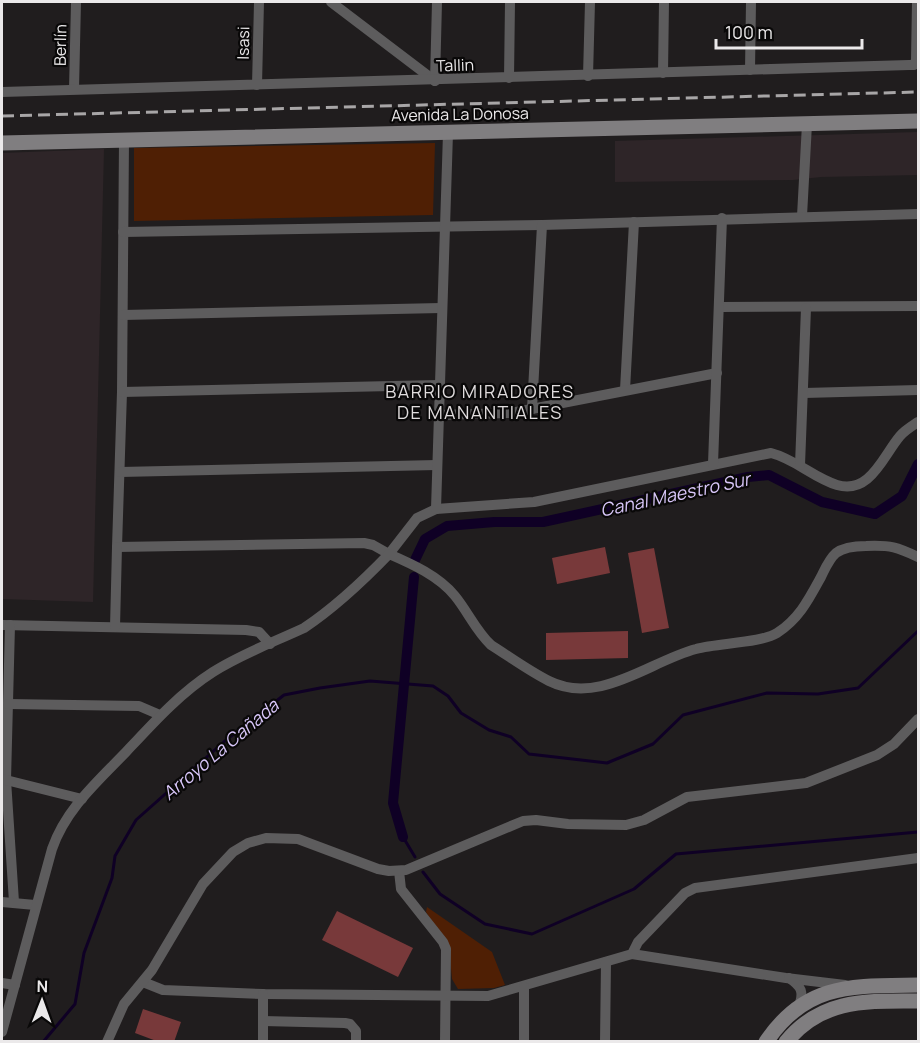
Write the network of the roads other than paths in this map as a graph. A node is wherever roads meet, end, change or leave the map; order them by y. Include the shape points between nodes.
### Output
1 (76, 2) edge
2 (259, 2) edge
3 (330, 2) edge
4 (437, 2) edge
5 (510, 2) edge
6 (590, 2) edge
7 (664, 2) edge
8 (751, 2) edge
9 (917, 2) edge
10 (917, 40) edge
11 (750, 70) junction
12 (663, 73) junction
13 (588, 75) junction
14 (508, 78) junction
15 (435, 81) junction
16 (257, 85) junction
17 (74, 89) junction
18 (2, 92) edge
19 (918, 121) edge
20 (807, 124) junction
21 (448, 133) junction
22 (124, 140) junction
23 (2, 143) edge
24 (918, 214) edge
25 (802, 216) junction
26 (722, 218) junction
27 (634, 222) junction
28 (542, 225) junction
29 (444, 227) junction
30 (123, 232) junction
31 (918, 306) edge
32 (720, 307) junction
33 (441, 308) junction
34 (806, 308) junction
35 (123, 315) junction
36 (717, 373) junction
37 (439, 385) junction
38 (625, 390) junction
39 (918, 390) edge
40 (122, 392) junction
41 (804, 393) junction
42 (532, 409) junction
43 (438, 415) junction
44 (918, 422) edge
45 (713, 464) junction
46 (437, 465) junction
47 (800, 465) junction
48 (120, 472) junction
49 (436, 509) junction
50 (117, 547) junction
51 (389, 554) junction
52 (918, 557) edge
53 (6, 625) edge
54 (115, 627) junction
55 (270, 644) junction
56 (8, 704) junction
57 (160, 715) junction
58 (918, 719) edge
59 (4, 780) edge
60 (82, 799) junction
61 (918, 858) edge
62 (399, 871) junction
63 (2, 902) edge
64 (14, 902) junction
65 (35, 905) junction
66 (632, 954) junction
67 (606, 962) junction
68 (789, 978) junction
69 (2, 982) edge
70 (143, 982) junction
71 (15, 985) junction
72 (918, 985) edge
73 (857, 986) junction
74 (524, 987) junction
75 (264, 994) junction
76 (446, 997) junction
77 (918, 1001) edge
78 (799, 1006) junction
79 (263, 1021) junction
80 (2, 1032) edge
81 (107, 1041) edge
82 (262, 1041) edge
83 (356, 1041) edge
84 (445, 1041) edge
85 (524, 1041) edge
86 (605, 1041) edge
87 (765, 1041) edge
88 (786, 1041) edge

1 - 17 street, Berlín
2 - 16 street, Isasi
3 - 15 street
4 - 15 street
5 - 14 street
6 - 13 street
7 - 12 street
8 - 11 street
9 - 10 street
10 - 11 street, Tallin via 916,60 909,65
11 - 12 street, Tallin
12 - 13 street, Tallin
13 - 14 street, Tallin
14 - 15 street, Tallin
15 - 16 street, Tallin
16 - 17 street, Tallin
17 - 18 street, Tallin
19 - 20 main road, Avenida La Donosa
20 - 21 main road, Avenida La Donosa
20 - 25 street
21 - 22 main road, Avenida La Donosa
21 - 29 street
22 - 23 main road, Avenida La Donosa
22 - 30 street
24 - 25 street
25 - 26 street
26 - 27 street
26 - 32 street
27 - 28 street
27 - 38 street
28 - 29 street
28 - 42 street
29 - 30 street
29 - 33 street
30 - 35 street
31 - 34 street
32 - 34 street
32 - 36 street
33 - 35 street
33 - 37 street
34 - 41 street
35 - 40 street
36 - 38 street
36 - 45 street
37 - 40 street
37 - 43 street
38 - 42 street
39 - 41 street
40 - 48 street
41 - 47 street
42 - 43 street
43 - 46 street
44 - 47 street via 901,435 868,480 860,485 838,486
45 - 47 street via 771,453
45 - 49 street via 534,502
46 - 48 street
46 - 49 street
48 - 50 street
49 - 51 street via 417,518
50 - 51 street via 364,543
50 - 54 street
51 - 52 street via 446,587 491,645 550,682 579,689 613,683 695,649 775,634 801,612 829,562 842,550 886,545
51 - 55 street via 315,621
53 - 54 street
53 - 56 street
54 - 55 street via 252,630
55 - 57 street via 214,671
56 - 57 street via 139,706
56 - 59 street
57 - 60 street
58 - 62 street via 886,749 806,783 687,797 626,825 523,821
59 - 60 street
59 - 64 street
60 - 65 street via 58,832
61 - 66 street via 695,888 685,893 646,933
62 - 70 street via 378,869 298,839 266,838 248,843 233,852 203,884
62 - 76 street via 401,889 446,950
63 - 64 street
64 - 65 street
65 - 71 street
66 - 67 street
66 - 68 street
67 - 74 street
67 - 86 street
68 - 73 street
68 - 78 street via 802,990
69 - 71 street
70 - 75 street via 163,990
70 - 81 street via 124,1004
71 - 80 street
72 - 73 main road
73 - 78 main road via 826,993
74 - 76 street via 488,996
74 - 85 street
75 - 76 street
75 - 79 street
76 - 84 street
77 - 88 main road via 845,1004 811,1018
78 - 87 main road
79 - 82 street
79 - 83 street via 350,1024 356,1031

